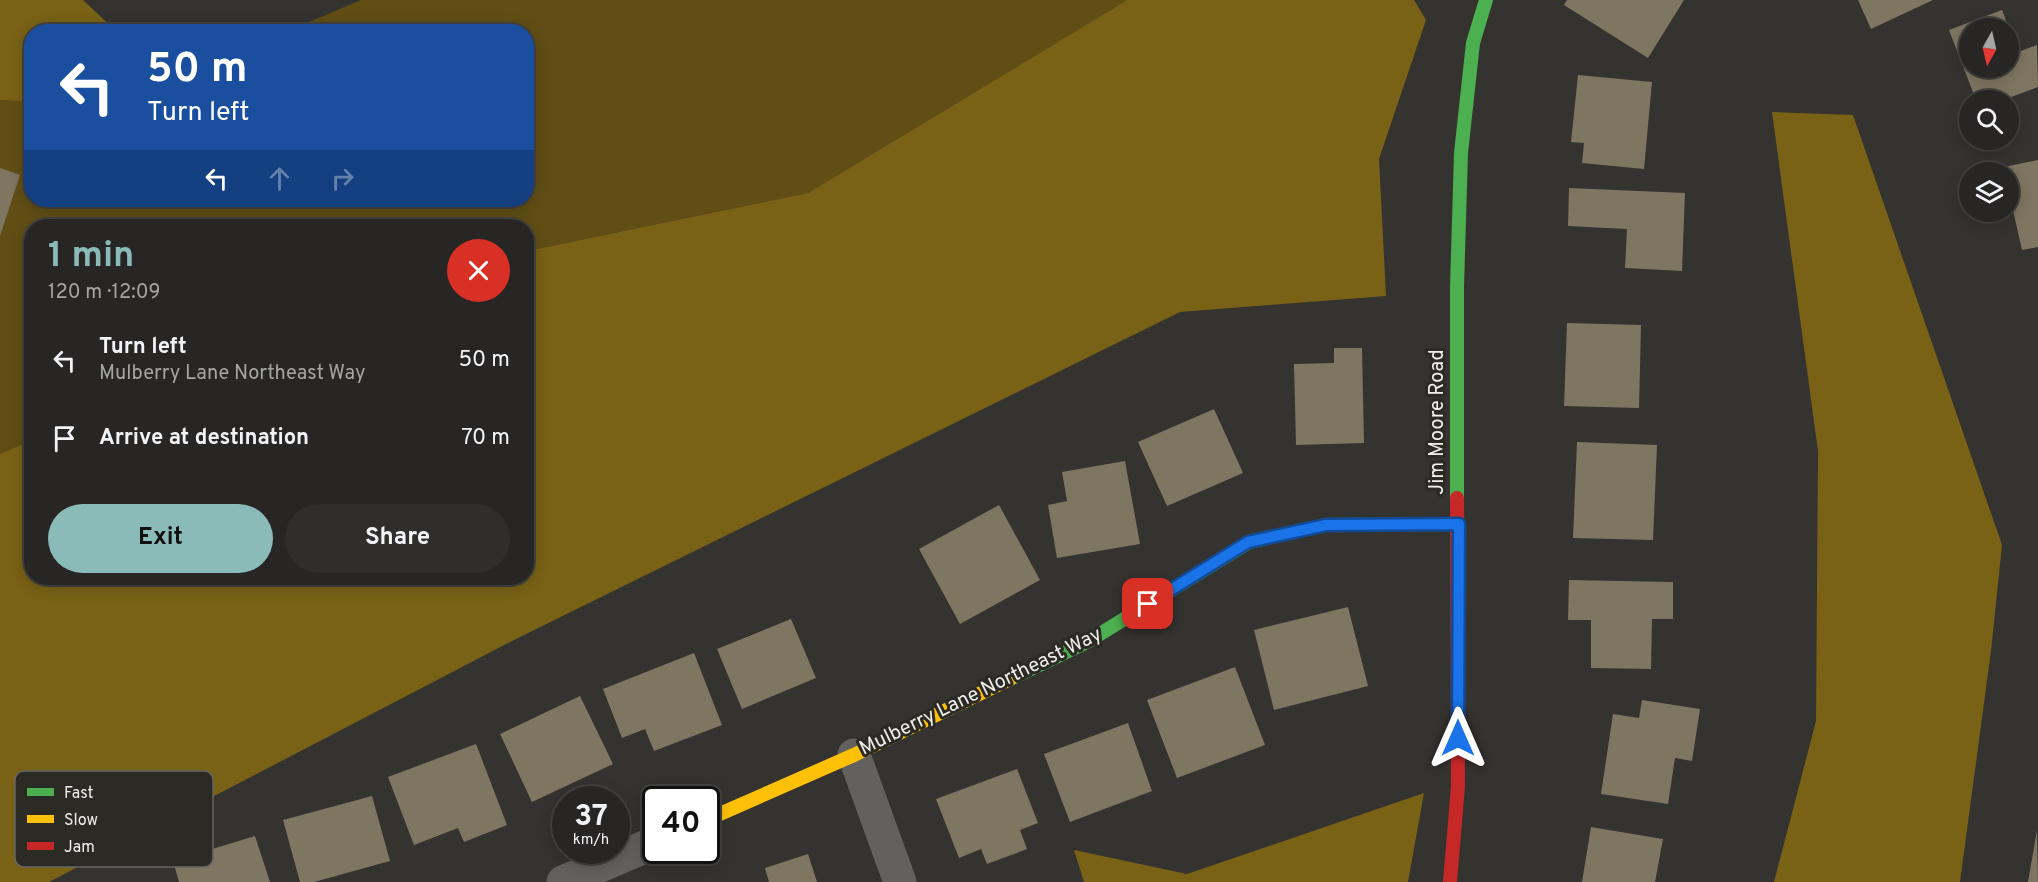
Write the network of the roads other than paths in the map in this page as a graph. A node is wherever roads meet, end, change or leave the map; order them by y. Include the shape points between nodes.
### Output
1 (1486, 0) edge
2 (1459, 524) junction
3 (854, 755) junction
4 (720, 813) edge
5 (642, 848) edge
6 (563, 882) edge
7 (900, 882) edge
8 (1450, 882) edge

1 - 2 street, Jim Moore Road via 1473,43 1461,153 1456,287
2 - 3 street, Mulberry Lane Northeast Way via 1326,525 1248,542 1087,642
2 - 8 street, Jim Moore Road via 1458,786
3 - 4 street, Mulberry Lane Northeast Way
3 - 7 street
5 - 6 street

